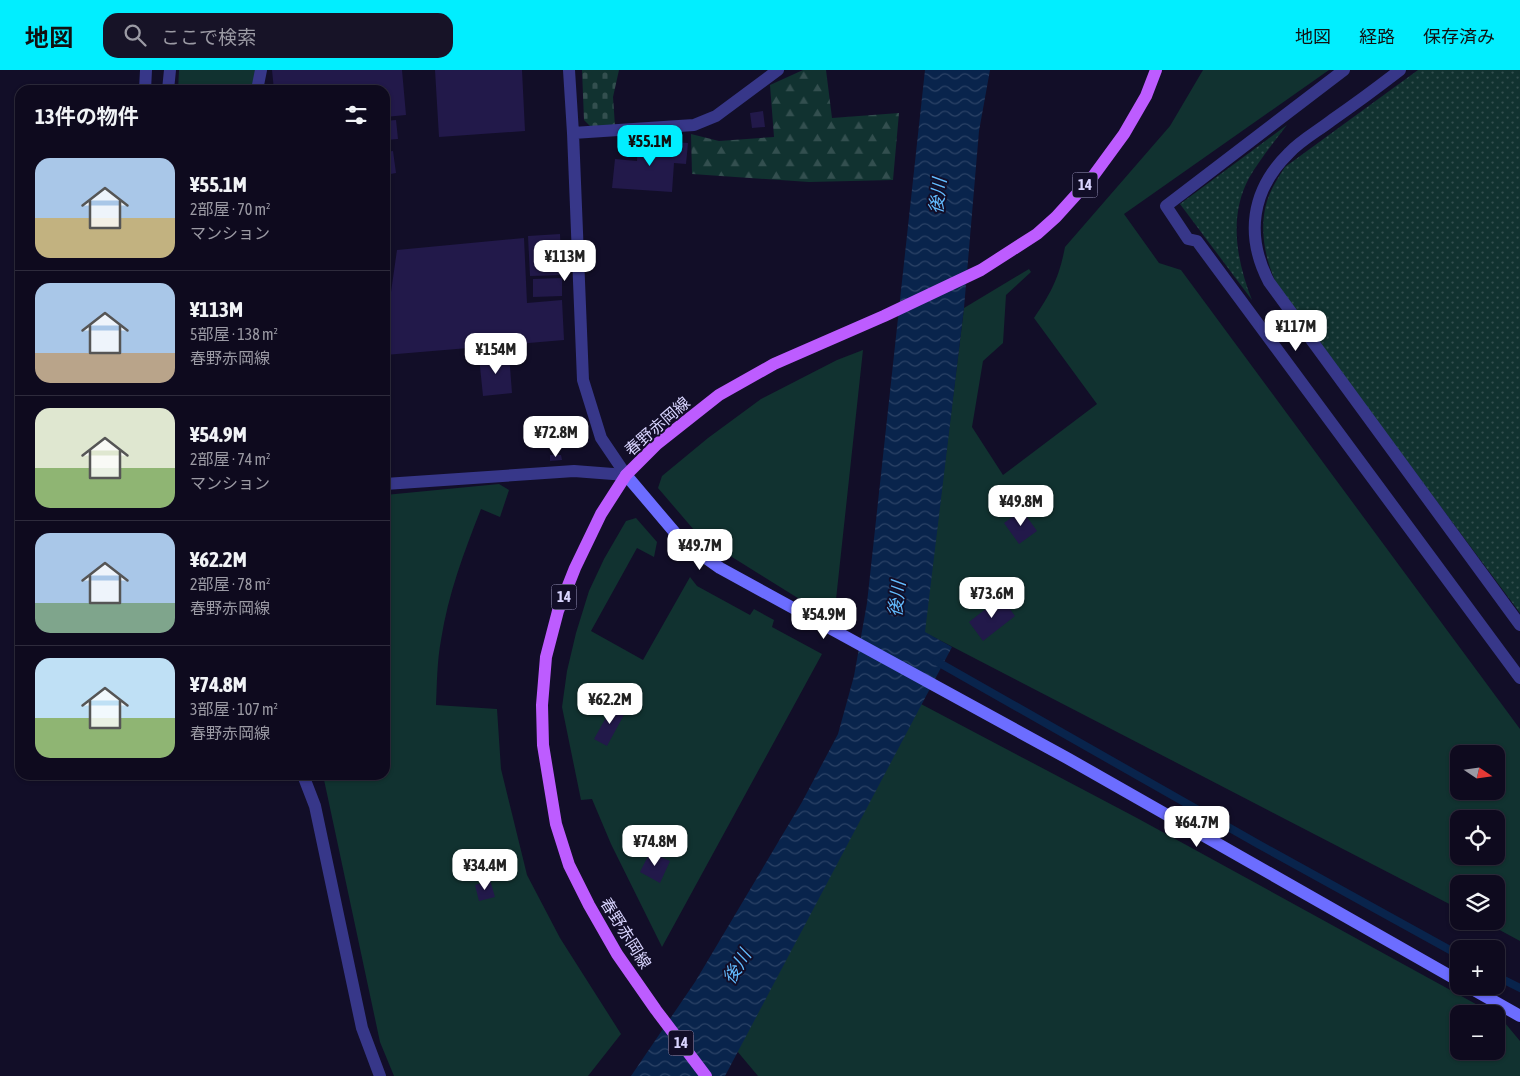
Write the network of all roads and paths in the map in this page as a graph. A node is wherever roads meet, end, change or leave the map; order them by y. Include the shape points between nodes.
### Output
1 (146, 70) edge
2 (170, 70) edge
3 (261, 70) edge
4 (568, 70) edge
5 (778, 70) edge
6 (1156, 70) edge
7 (1344, 70) edge
8 (1400, 70) edge
9 (145, 85) edge
10 (168, 85) edge
11 (258, 85) edge
12 (573, 133) junction
13 (626, 475) junction
14 (390, 484) edge
15 (1520, 625) edge
16 (1520, 678) edge
17 (305, 780) edge
18 (1450, 976) edge
19 (1483, 995) edge
20 (1520, 1016) edge
21 (380, 1076) edge
22 (706, 1076) edge

1 - 9 street
2 - 10 street
3 - 11 street
4 - 12 street
5 - 12 street via 716,116 694,125
6 - 13 main road, 春野赤岡線 / 14 via 1146,96 1124,134 1094,175 1037,234 981,270 774,364 719,395 657,444
7 - 16 street via 1166,206 1188,239 1197,241
8 - 15 street via 1289,152 1257,202 1257,252 1269,282
12 - 13 street via 583,380 601,438
13 - 14 street via 574,471
13 - 18 street via 682,541 720,568 1067,758
13 - 22 main road, 春野赤岡線 / 14 via 601,514 558,611 546,657 543,746 556,824 568,865 617,954
17 - 21 street via 315,806 362,1028
19 - 20 street

